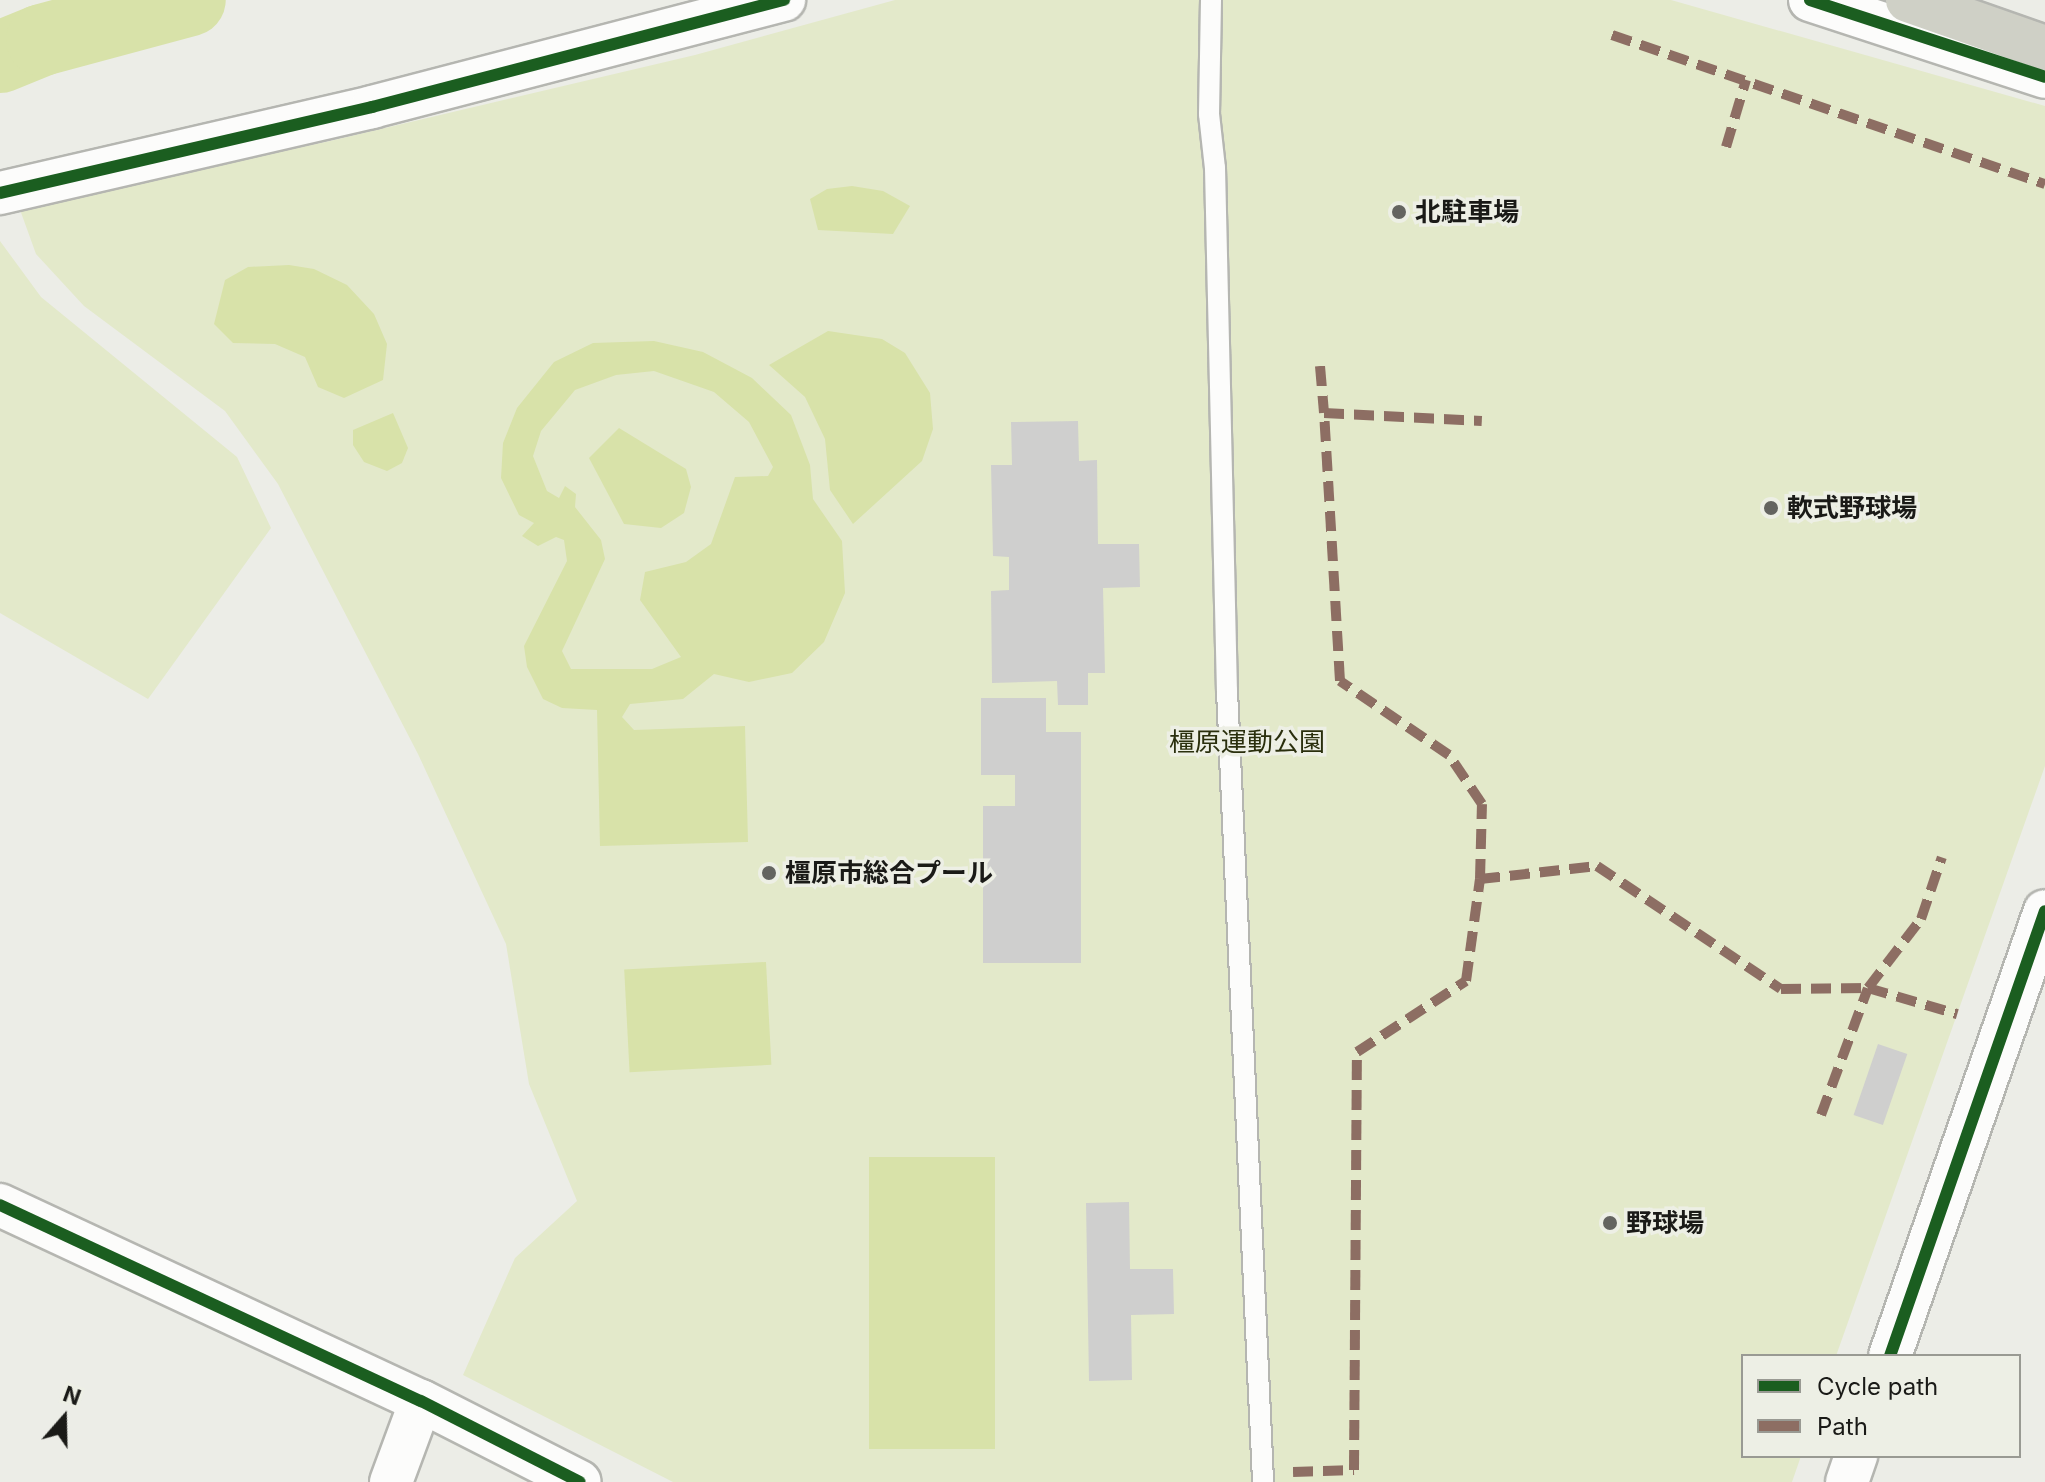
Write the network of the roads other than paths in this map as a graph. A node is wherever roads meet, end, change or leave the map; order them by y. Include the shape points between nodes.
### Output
1 (784, 0) edge
2 (1211, 0) edge
3 (1227, 0) edge
4 (1908, 0) edge
5 (1826, 2) edge
6 (2045, 48) edge
7 (1211, 49) junction
8 (2045, 77) edge
9 (0, 193) edge
10 (2045, 911) edge
11 (0, 1205) edge
12 (1891, 1354) edge
13 (421, 1401) junction
14 (1855, 1458) edge
15 (391, 1482) edge
16 (580, 1482) edge
17 (1263, 1482) edge
18 (1847, 1482) edge

1 - 9 street via 372,107
2 - 7 lane
3 - 7 lane
4 - 6 highway
5 - 8 street
7 - 17 lane via 1227,691
10 - 12 street
11 - 13 street
13 - 15 street
13 - 16 street
14 - 18 street

